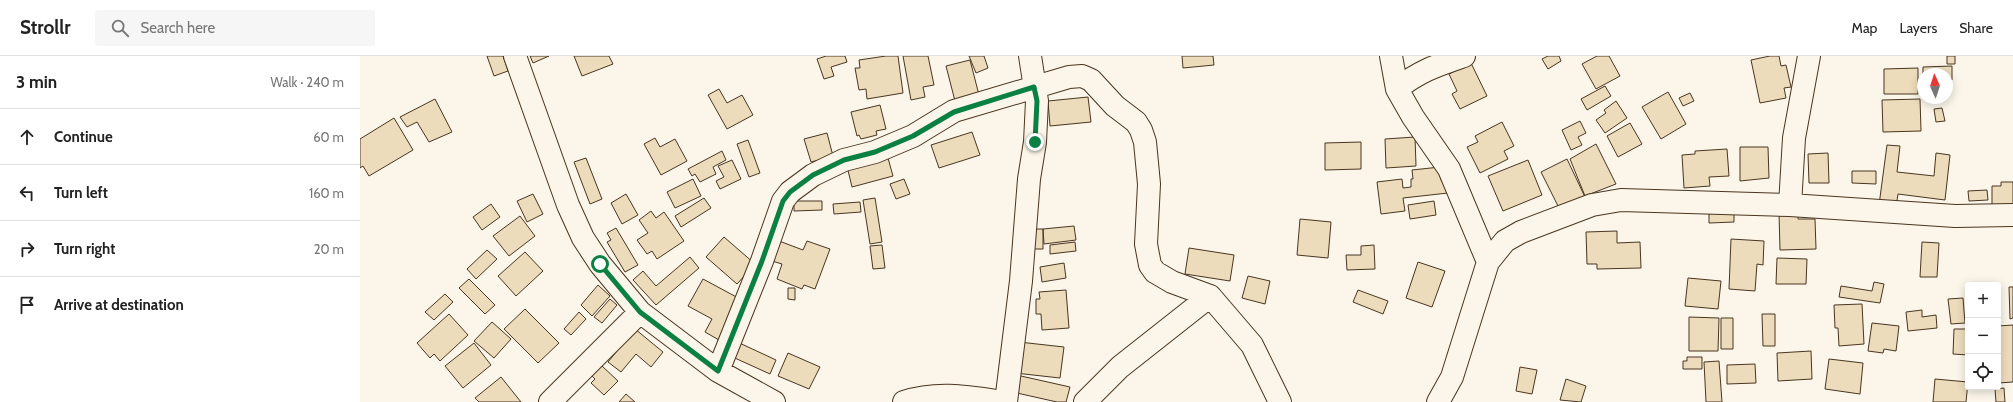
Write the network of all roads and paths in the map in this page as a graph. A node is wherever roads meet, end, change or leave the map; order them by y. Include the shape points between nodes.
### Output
1 (515, 56) edge
2 (1030, 56) edge
3 (1391, 56) edge
4 (1464, 56) edge
5 (1809, 56) edge
6 (1034, 87) junction
7 (1397, 89) junction
8 (1790, 205) junction
9 (2013, 215) edge
10 (1488, 262) junction
11 (1210, 296) junction
12 (640, 312) junction
13 (718, 371) junction
14 (550, 402) edge
15 (774, 402) edge
16 (904, 402) edge
17 (1004, 402) edge
18 (1085, 402) edge
19 (1280, 402) edge
20 (1438, 402) edge

1 - 12 street via 568,205 583,238 600,264
2 - 6 street
3 - 7 street
4 - 7 street via 1426,70
5 - 8 street via 1794,138
6 - 11 street via 1082,76 1091,80 1115,106 1136,122 1145,142 1149,184 1146,244 1150,265 1162,278
6 - 13 street via 954,112 913,136 875,152 844,160 813,175 790,192 783,201
6 - 17 street via 1037,101 1035,142 1029,179 1021,281
7 - 10 street via 1449,169
8 - 9 street via 1955,216
8 - 10 street via 1621,200 1592,205 1505,240
10 - 20 street via 1452,377
11 - 18 street via 1120,367
11 - 19 street via 1252,345
12 - 13 street
12 - 14 street
13 - 15 street
16 - 17 street via 917,398 957,395

